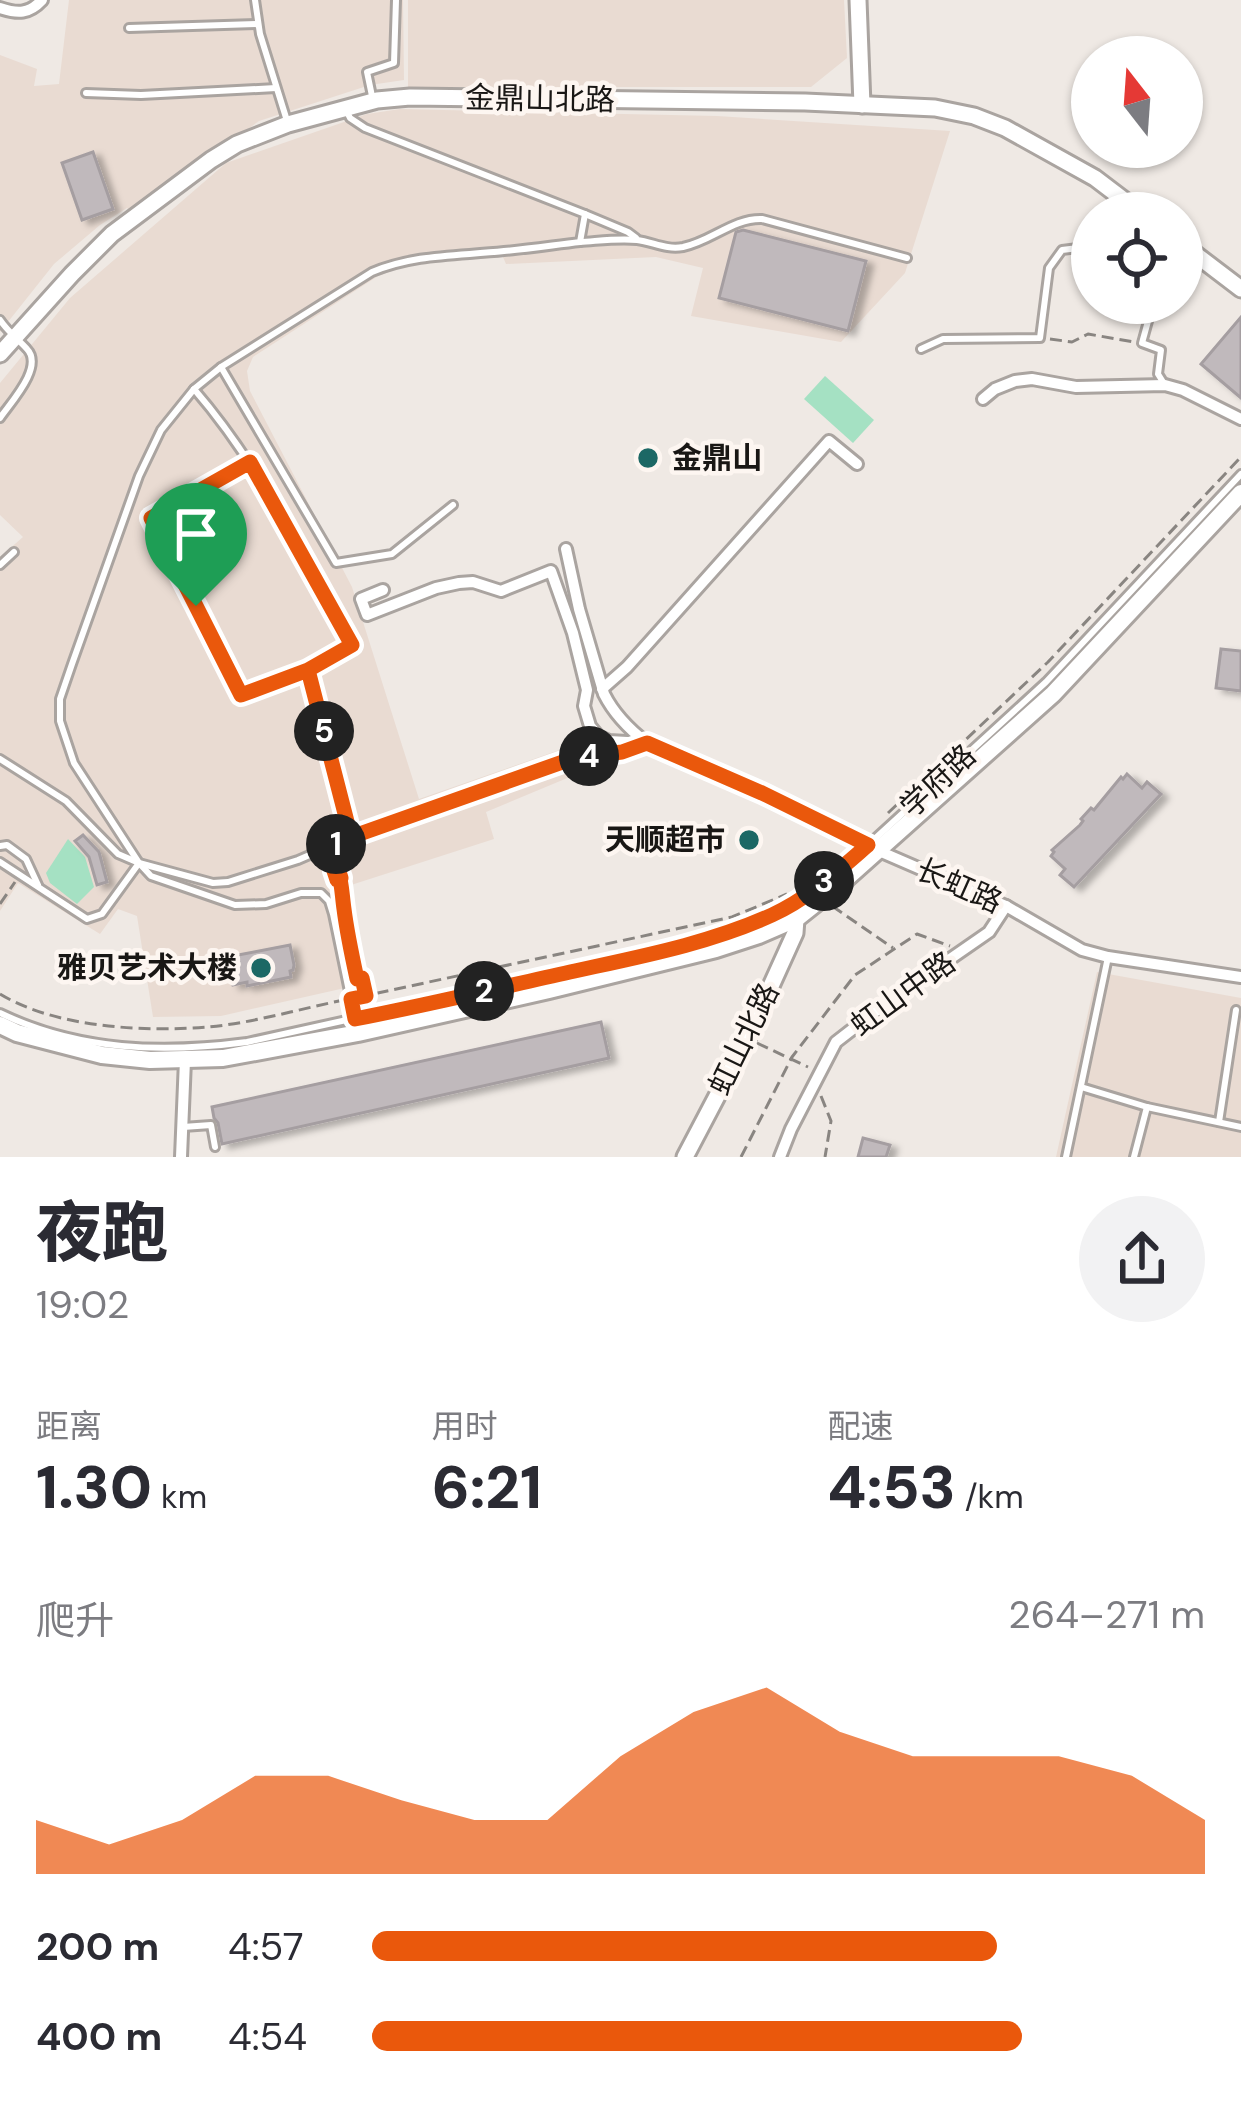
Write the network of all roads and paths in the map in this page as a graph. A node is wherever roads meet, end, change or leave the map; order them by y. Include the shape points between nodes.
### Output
1 (42, 0) edge
2 (255, 0) edge
3 (396, 0) edge
4 (858, 0) edge
5 (0, 8) edge
6 (258, 24) junction
7 (129, 28) dead end
8 (276, 88) junction
9 (86, 93) dead end
10 (374, 101) junction
11 (862, 105) junction
12 (346, 108) junction
13 (288, 124) junction
14 (1113, 192) edge
15 (585, 214) junction
16 (638, 240) junction
17 (580, 242) junction
18 (1071, 249) edge
19 (907, 258) dead end
20 (1203, 260) edge
21 (1241, 289) edge
22 (0, 320) edge
23 (1147, 324) edge
24 (1040, 338) junction
25 (14, 339) junction
26 (1142, 343) junction
27 (921, 349) dead end
28 (0, 354) edge
29 (220, 367) junction
30 (1165, 386) junction
31 (194, 389) junction
32 (983, 399) dead end
33 (0, 418) edge
34 (1241, 419) edge
35 (1241, 457) edge
36 (250, 462) junction
37 (857, 464) dead end
38 (1241, 474) edge
39 (1241, 493) edge
40 (452, 506) dead end
41 (566, 549) dead end
42 (14, 552) dead end
43 (0, 565) edge
44 (382, 590) dead end
45 (308, 670) junction
46 (602, 688) junction
47 (647, 743) junction
48 (0, 759) edge
49 (351, 837) junction
50 (869, 845) junction
51 (0, 846) edge
52 (331, 846) junction
53 (0, 862) edge
54 (140, 862) junction
55 (20, 876) junction
56 (813, 877) dead end
57 (38, 885) junction
58 (798, 889) dead end
59 (826, 902) dead end
60 (0, 904) edge
61 (1006, 906) junction
62 (796, 919) junction
63 (895, 949) junction
64 (963, 950) junction
65 (1108, 957) junction
66 (1241, 977) edge
67 (0, 994) edge
68 (366, 996) junction
69 (351, 999) junction
70 (1236, 1010) dead end
71 (0, 1013) edge
72 (0, 1025) edge
73 (357, 1026) junction
74 (747, 1039) junction
75 (792, 1057) junction
76 (185, 1060) junction
77 (818, 1078) junction
78 (1081, 1088) junction
79 (1147, 1106) junction
80 (1219, 1122) junction
81 (1241, 1126) edge
82 (183, 1127) junction
83 (215, 1147) dead end
84 (181, 1157) edge
85 (685, 1157) edge
86 (741, 1157) edge
87 (780, 1157) edge
88 (825, 1157) edge
89 (1066, 1157) edge
90 (1134, 1157) edge

1 - 5 street via 30,11
2 - 6 lane
3 - 10 lane via 394,63 368,72
4 - 11 street
6 - 7 lane
6 - 8 lane
8 - 9 lane
8 - 13 lane
10 - 11 street, 金鼎山北路
10 - 12 street, 金鼎山北路
11 - 14 street, 金鼎山北路 via 935,108 989,122
12 - 13 street, 金鼎山北路
12 - 15 lane via 364,128
13 - 25 street, 金鼎山北路 via 211,160 112,234
15 - 16 lane
15 - 17 lane
16 - 17 lane
16 - 19 lane via 683,247 746,218 762,219
17 - 29 lane via 396,262
18 - 24 lane via 1048,268
20 - 21 street
22 - 25 lane
23 - 26 lane
24 - 26 path via 1072,342 1088,334
24 - 27 lane via 944,339
25 - 28 street, 金鼎山北路
25 - 33 lane via 34,360
26 - 30 lane via 1161,350
29 - 31 lane
29 - 40 lane via 336,563 392,554
30 - 32 street via 1032,379
30 - 34 street
31 - 36 lane
31 - 54 lane via 139,476 61,699 74,763
35 - 50 path
36 - 45 lane via 352,645
36 - 45 lane via 151,518 241,695
37 - 46 street via 829,441
38 - 50 lane, 学府路 via 1046,682
39 - 50 main road, 学府路 via 1052,694
41 - 46 street
42 - 43 lane
44 - 47 street via 361,598 367,615 436,588 473,582 501,591 551,571 573,633 590,725 609,741
45 - 49 path
46 - 47 street
47 - 49 lane via 574,758
47 - 50 street, 长虹路
48 - 54 lane via 66,801 118,854
49 - 52 lane
50 - 56 path
50 - 61 street, 长虹路
50 - 62 main road, 学府路
50 - 73 lane, 学府路 via 802,897 735,930
51 - 57 lane via 26,859
52 - 54 lane via 228,882
52 - 68 path, bridge
53 - 55 lane
54 - 57 lane via 102,914 87,919
54 - 69 lane via 152,876 235,904 322,893 332,905
55 - 57 lane
55 - 60 path
58 - 68 path via 731,916
59 - 63 path
61 - 64 street, 虹山中路 via 989,932
61 - 65 street, 长虹路
62 - 73 main road, 学府路 via 716,949
62 - 74 street, 虹山北路
63 - 64 path via 917,934
63 - 75 path via 855,975
64 - 77 street, 虹山中路 via 836,1042
65 - 66 street, 长虹路
65 - 78 lane
67 - 69 path via 66,1020 126,1026 209,1027
68 - 69 path
69 - 73 lane
70 - 80 lane
71 - 73 lane, 学府路 via 111,1046 172,1049
72 - 76 main road, 学府路 via 102,1055
73 - 76 main road, 学府路 via 285,1048
74 - 75 path
74 - 85 street, 虹山北路
75 - 77 path
75 - 86 path
76 - 82 street
77 - 87 street, 虹山中路
77 - 88 path via 831,1121
78 - 79 lane
78 - 89 lane
79 - 80 lane
79 - 90 lane
80 - 81 lane
82 - 83 lane via 211,1125
82 - 84 street

